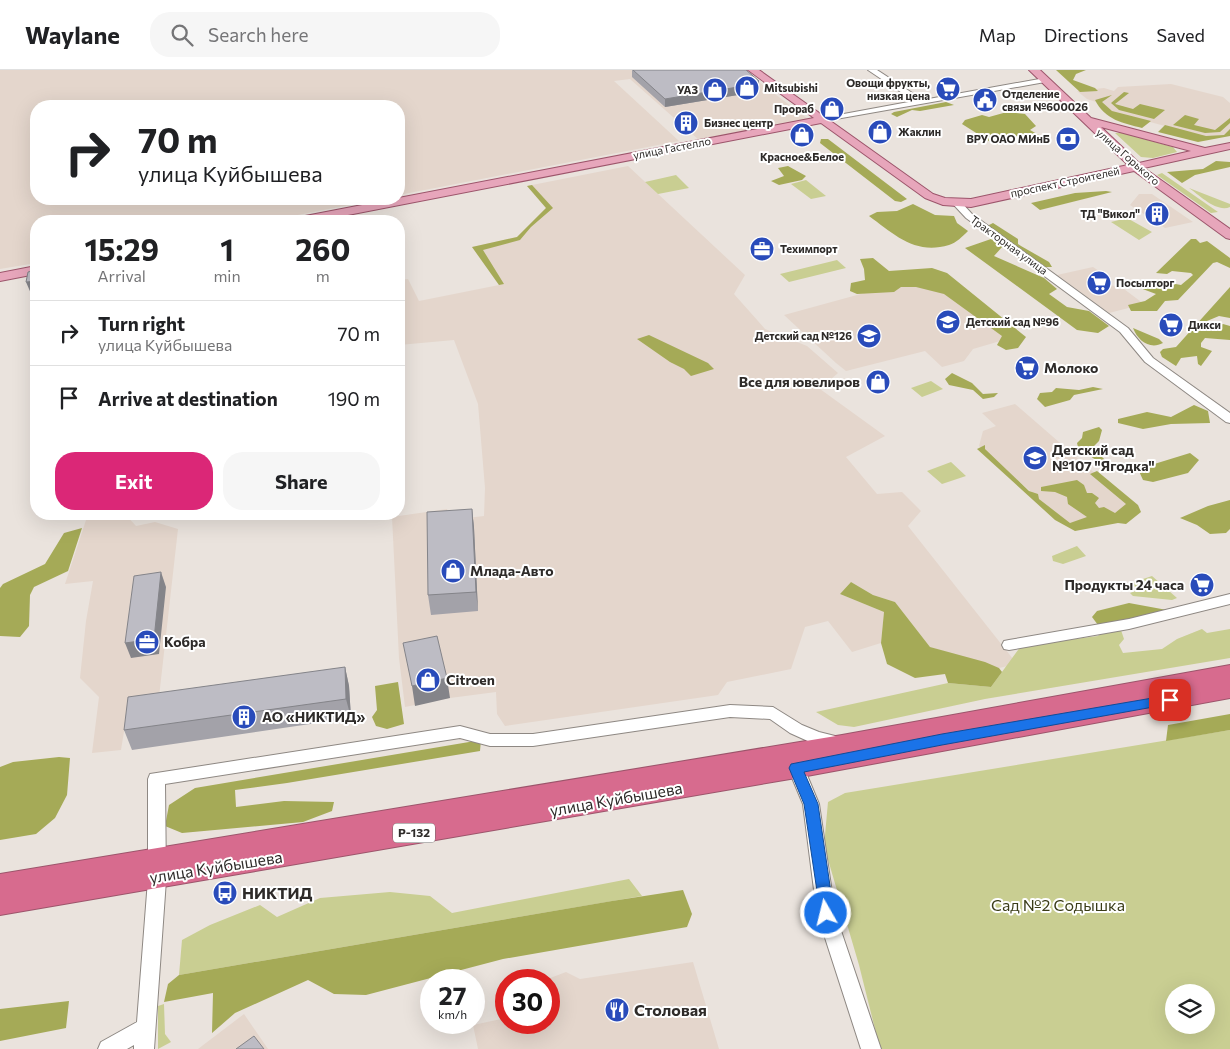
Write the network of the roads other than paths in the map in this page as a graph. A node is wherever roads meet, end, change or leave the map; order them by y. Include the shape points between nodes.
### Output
1 (753, 70) edge
2 (872, 70) edge
3 (1034, 70) edge
4 (1045, 80) junction
5 (921, 102) junction
6 (822, 120) junction
7 (1086, 120) junction
8 (1230, 146) edge
9 (1205, 152) junction
10 (1137, 167) junction
11 (405, 201) edge
12 (958, 203) junction
13 (383, 205) edge
14 (331, 215) edge
15 (1230, 235) edge
16 (30, 271) edge
17 (0, 277) edge
18 (1230, 419) edge
19 (1230, 599) edge
20 (1009, 645) dead end
21 (1230, 673) edge
22 (1230, 689) edge
23 (842, 744) junction
24 (796, 768) junction
25 (157, 869) junction
26 (0, 885) edge
27 (0, 902) edge
28 (145, 1028) junction
29 (108, 1049) edge
30 (144, 1049) edge
31 (871, 1049) edge

1 - 6 main road, Тракторная улица
2 - 5 street
3 - 4 main road, улица Горького
4 - 5 street, улица Гастелло
4 - 7 main road, улица Горького
5 - 6 street, улица Гастелло
6 - 11 main road, улица Гастелло
6 - 12 main road, Тракторная улица via 929,196
7 - 9 main road
7 - 10 main road, улица Горького
8 - 9 main road, проспект Строителей
9 - 10 main road, проспект Строителей
10 - 12 main road, проспект Строителей via 974,203
10 - 15 main road, улица Горького
12 - 18 street, Тракторная улица via 969,216 1124,330 1149,360
13 - 14 main road, улица Гастелло
16 - 17 main road
19 - 20 street via 1129,624
21 - 23 highway, улица Куйбышева / Р-132
22 - 24 highway, улица Куйбышева / Р-132
23 - 25 highway, улица Куйбышева / Р-132
23 - 25 street via 796,729 773,712 730,711 533,740 501,740 460,732 156,779
24 - 25 highway, улица Куйбышева / Р-132
24 - 31 street via 811,804 826,913
25 - 26 highway, улица Куйбышева / Р-132
25 - 27 highway, улица Куйбышева / Р-132
25 - 28 street
28 - 29 street
28 - 30 street

